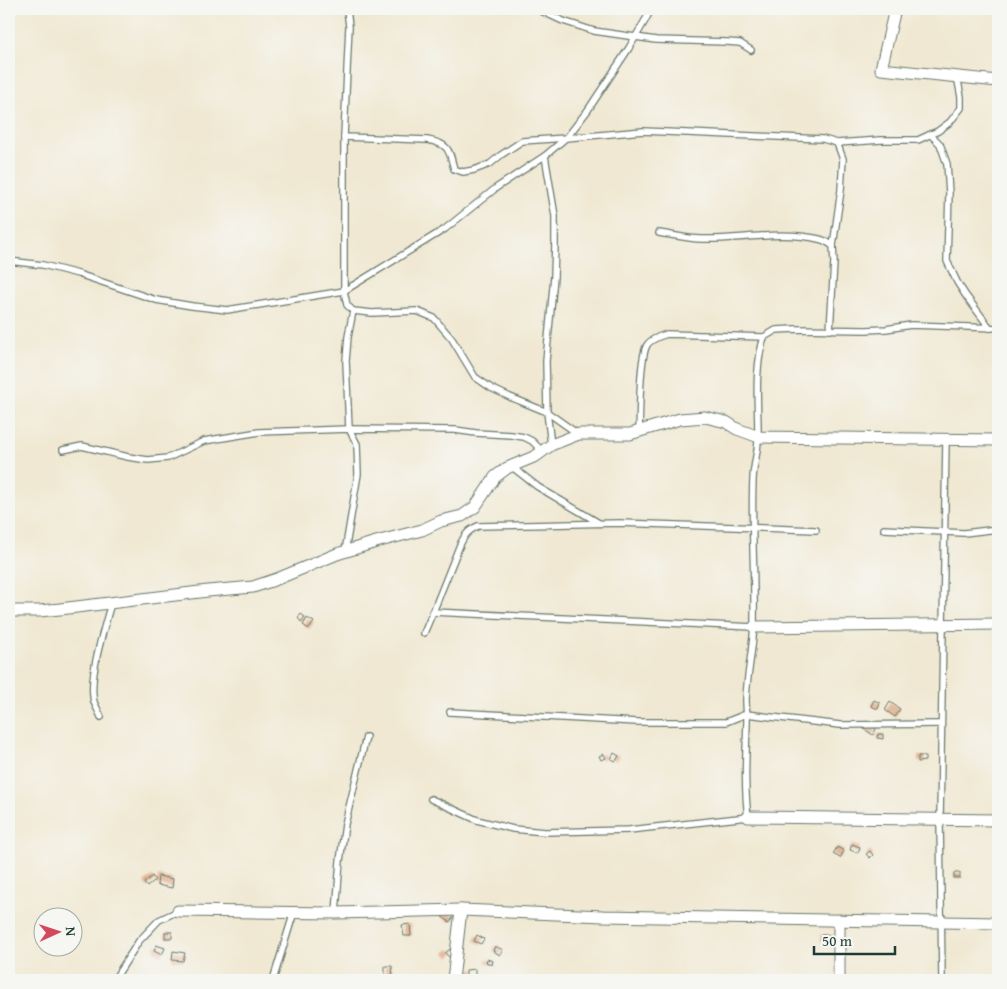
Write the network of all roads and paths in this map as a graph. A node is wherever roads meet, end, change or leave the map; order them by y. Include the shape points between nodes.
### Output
1 (347, 9) edge
2 (537, 9) edge
3 (651, 9) edge
4 (895, 9) edge
5 (636, 37) junction
6 (751, 50) dead end
7 (957, 76) junction
8 (998, 81) edge
9 (930, 134) junction
10 (344, 138) junction
11 (566, 138) junction
12 (837, 143) junction
13 (545, 156) junction
14 (659, 233) dead end
15 (833, 246) junction
16 (9, 261) edge
17 (344, 291) junction
18 (353, 311) junction
19 (990, 328) junction
20 (998, 328) edge
21 (830, 330) junction
22 (764, 337) junction
23 (547, 412) junction
24 (349, 429) junction
25 (639, 431) junction
26 (579, 434) junction
27 (758, 437) junction
28 (946, 440) junction
29 (998, 440) edge
30 (547, 448) junction
31 (63, 450) dead end
32 (511, 466) junction
33 (462, 516) junction
34 (601, 524) junction
35 (753, 528) junction
36 (884, 529) dead end
37 (998, 529) edge
38 (469, 530) junction
39 (816, 530) dead end
40 (944, 532) junction
41 (345, 552) junction
42 (111, 603) junction
43 (9, 611) edge
44 (432, 612) junction
45 (998, 624) edge
46 (942, 625) junction
47 (754, 627) junction
48 (424, 634) dead end
49 (450, 712) dead end
50 (746, 714) junction
51 (101, 717) dead end
52 (941, 724) junction
53 (366, 737) dead end
54 (431, 799) dead end
55 (748, 817) junction
56 (940, 819) junction
57 (998, 820) edge
58 (461, 910) junction
59 (178, 911) joint
60 (294, 912) junction
61 (336, 913) junction
62 (839, 920) junction
63 (941, 922) junction
64 (998, 923) edge
65 (114, 980) edge
66 (273, 980) edge
67 (453, 980) edge
68 (839, 980) edge
69 (942, 980) edge

1 - 10 lane
2 - 5 lane via 594,31
3 - 5 lane
4 - 7 street via 881,68
5 - 6 lane via 740,43
5 - 11 lane
7 - 8 street
7 - 9 lane via 961,108 950,122
9 - 12 lane via 918,140
9 - 19 lane via 940,144 947,164 950,193 947,261 957,282
10 - 11 lane via 439,142 447,148 454,169 463,172 490,164 522,141
10 - 17 lane
11 - 12 lane via 643,132 823,139
11 - 13 lane
12 - 15 lane via 843,159
13 - 17 lane via 496,188 445,229
13 - 23 lane via 555,216 554,277 546,361
14 - 15 lane via 701,239 801,236 821,239
15 - 21 lane
16 - 17 lane via 78,274 156,300 227,310
17 - 18 lane via 347,305
18 - 23 lane via 417,311 434,318 452,339 475,377 491,388
18 - 24 lane via 346,361
19 - 20 lane
19 - 21 lane via 911,325
21 - 22 lane via 776,330
22 - 25 lane via 667,334 647,344 642,358
22 - 27 lane via 758,362
23 - 26 lane
23 - 30 lane
24 - 30 lane via 456,430 511,435 524,437
24 - 31 lane via 251,433 204,441 168,458 148,460 82,446
24 - 41 lane via 357,444 358,474
25 - 26 street via 630,434
25 - 27 street via 680,419 705,417 726,422
26 - 30 street
27 - 28 street
27 - 35 lane via 753,478
28 - 29 street
28 - 40 lane
30 - 32 street
32 - 33 street via 495,477 475,508
32 - 34 lane via 538,487
33 - 38 lane
33 - 41 street
34 - 35 lane
34 - 38 lane via 478,526
35 - 39 lane
35 - 47 lane
36 - 40 lane
37 - 40 lane
38 - 44 lane
40 - 46 lane
41 - 42 street via 253,587
42 - 43 street
42 - 51 lane via 93,682 94,702
44 - 47 lane
44 - 48 lane
45 - 46 street
46 - 47 street
46 - 52 lane
47 - 50 lane
49 - 50 lane via 637,722 726,722
50 - 52 lane via 840,725
50 - 55 lane
52 - 56 lane
53 - 61 lane via 345,824
54 - 55 lane via 477,820 512,829 545,832 630,830
55 - 56 street
56 - 57 street
56 - 63 lane
58 - 61 street
58 - 62 street
58 - 67 street
59 - 60 street
59 - 65 lane via 159,920 139,941
60 - 61 street
60 - 66 lane
62 - 63 street
62 - 68 street
63 - 64 street
63 - 69 lane

